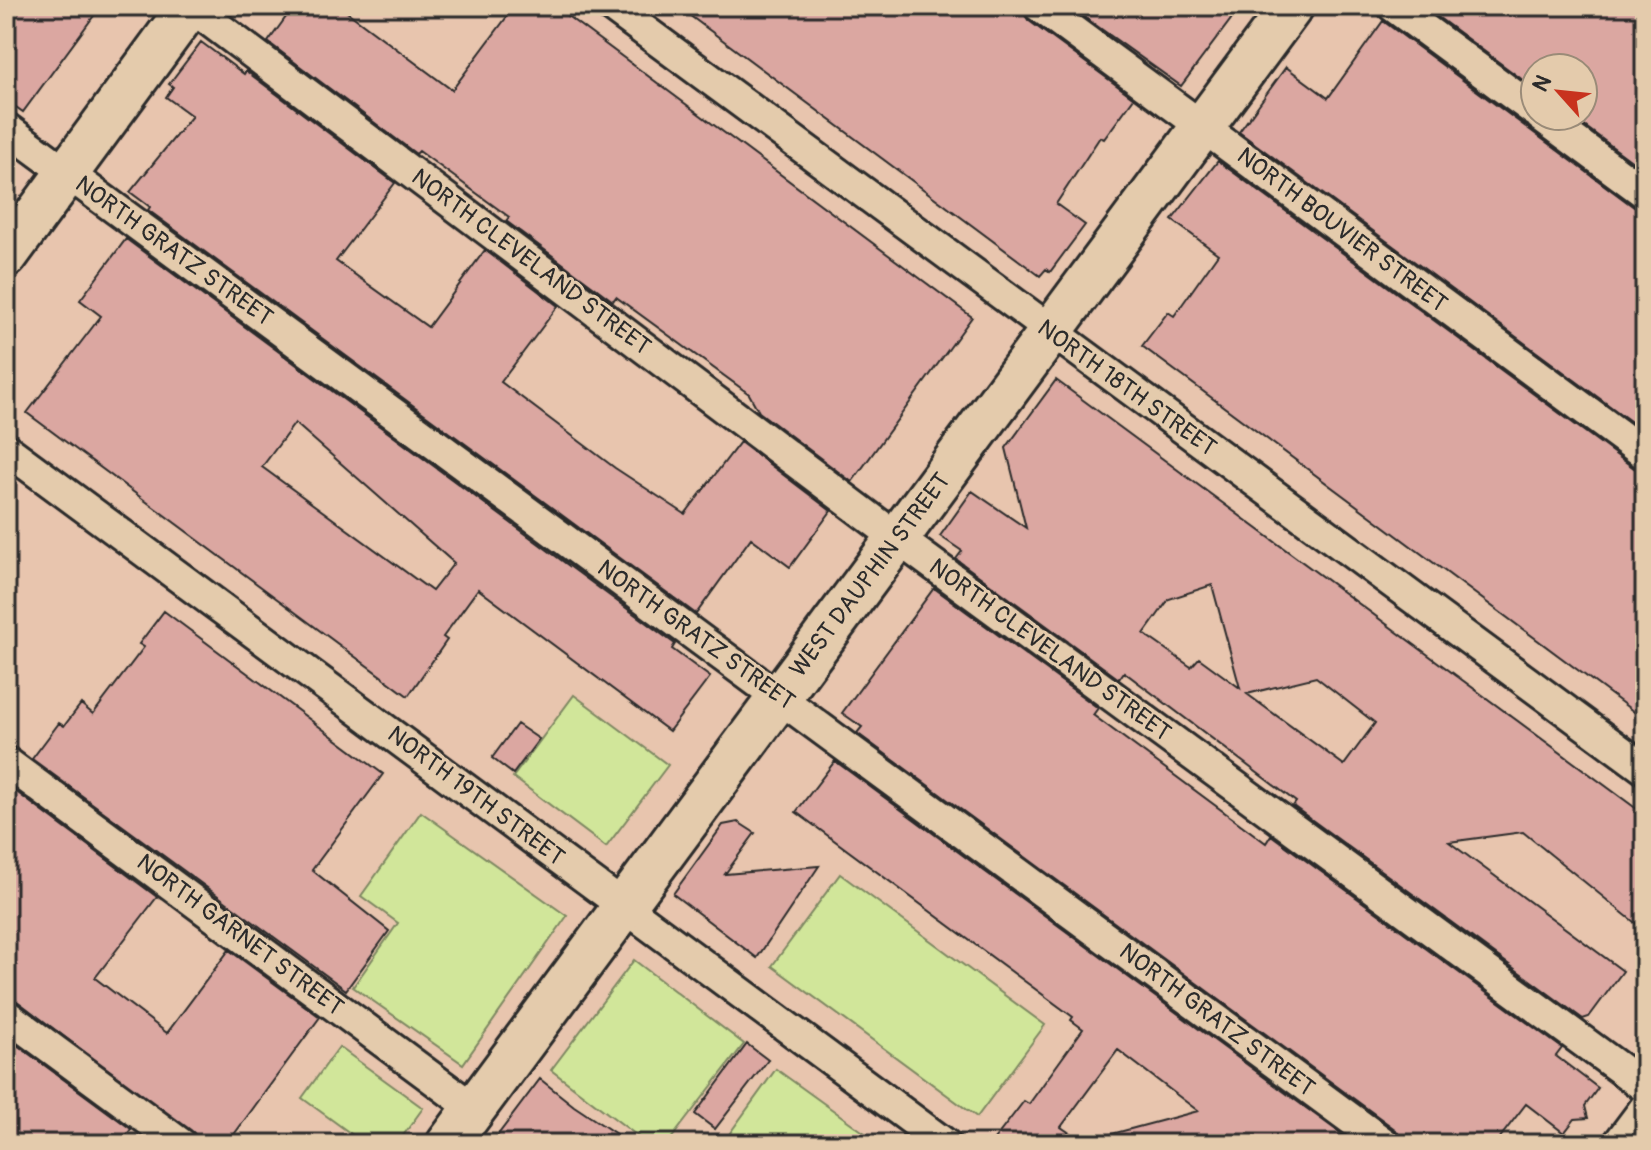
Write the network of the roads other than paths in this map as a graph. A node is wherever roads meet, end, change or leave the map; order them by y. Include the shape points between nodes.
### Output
1 (190, 6) edge
2 (611, 6) edge
3 (1039, 6) edge
4 (1292, 6) edge
5 (1393, 6) edge
6 (1519, 99) edge
7 (1202, 126) junction
8 (6, 128) edge
9 (1563, 132) edge
10 (69, 174) junction
11 (1645, 193) edge
12 (6, 256) edge
13 (1051, 332) junction
14 (6, 449) edge
15 (1645, 454) edge
16 (897, 538) junction
17 (780, 696) junction
18 (6, 762) edge
19 (1645, 769) edge
20 (624, 906) junction
21 (6, 1015) edge
22 (1645, 1087) edge
23 (1645, 1108) edge
24 (474, 1109) junction
25 (181, 1144) edge
26 (448, 1144) edge
27 (945, 1144) edge
28 (1385, 1144) edge
29 (1618, 1144) edge

1 - 10 street
1 - 16 street, NORTH CLEVELAND STREET
2 - 13 street, NORTH 18TH STREET
3 - 7 street, NORTH BOUVIER STREET
4 - 7 street, WEST DAUPHIN STREET
5 - 6 street
7 - 13 street, WEST DAUPHIN STREET
7 - 15 street, NORTH BOUVIER STREET
8 - 10 street, NORTH GRATZ STREET
9 - 11 street
10 - 12 street
10 - 17 street, NORTH GRATZ STREET
13 - 16 street, WEST DAUPHIN STREET
13 - 19 street, NORTH 18TH STREET
14 - 20 street, NORTH 19TH STREET
16 - 17 street, WEST DAUPHIN STREET
16 - 22 street, NORTH CLEVELAND STREET
17 - 20 street, WEST DAUPHIN STREET
17 - 28 street, NORTH GRATZ STREET
18 - 24 street, NORTH GARNET STREET
20 - 24 street, WEST DAUPHIN STREET
20 - 27 street, NORTH 19TH STREET
21 - 25 street
23 - 29 street
24 - 26 street, WEST DAUPHIN STREET

